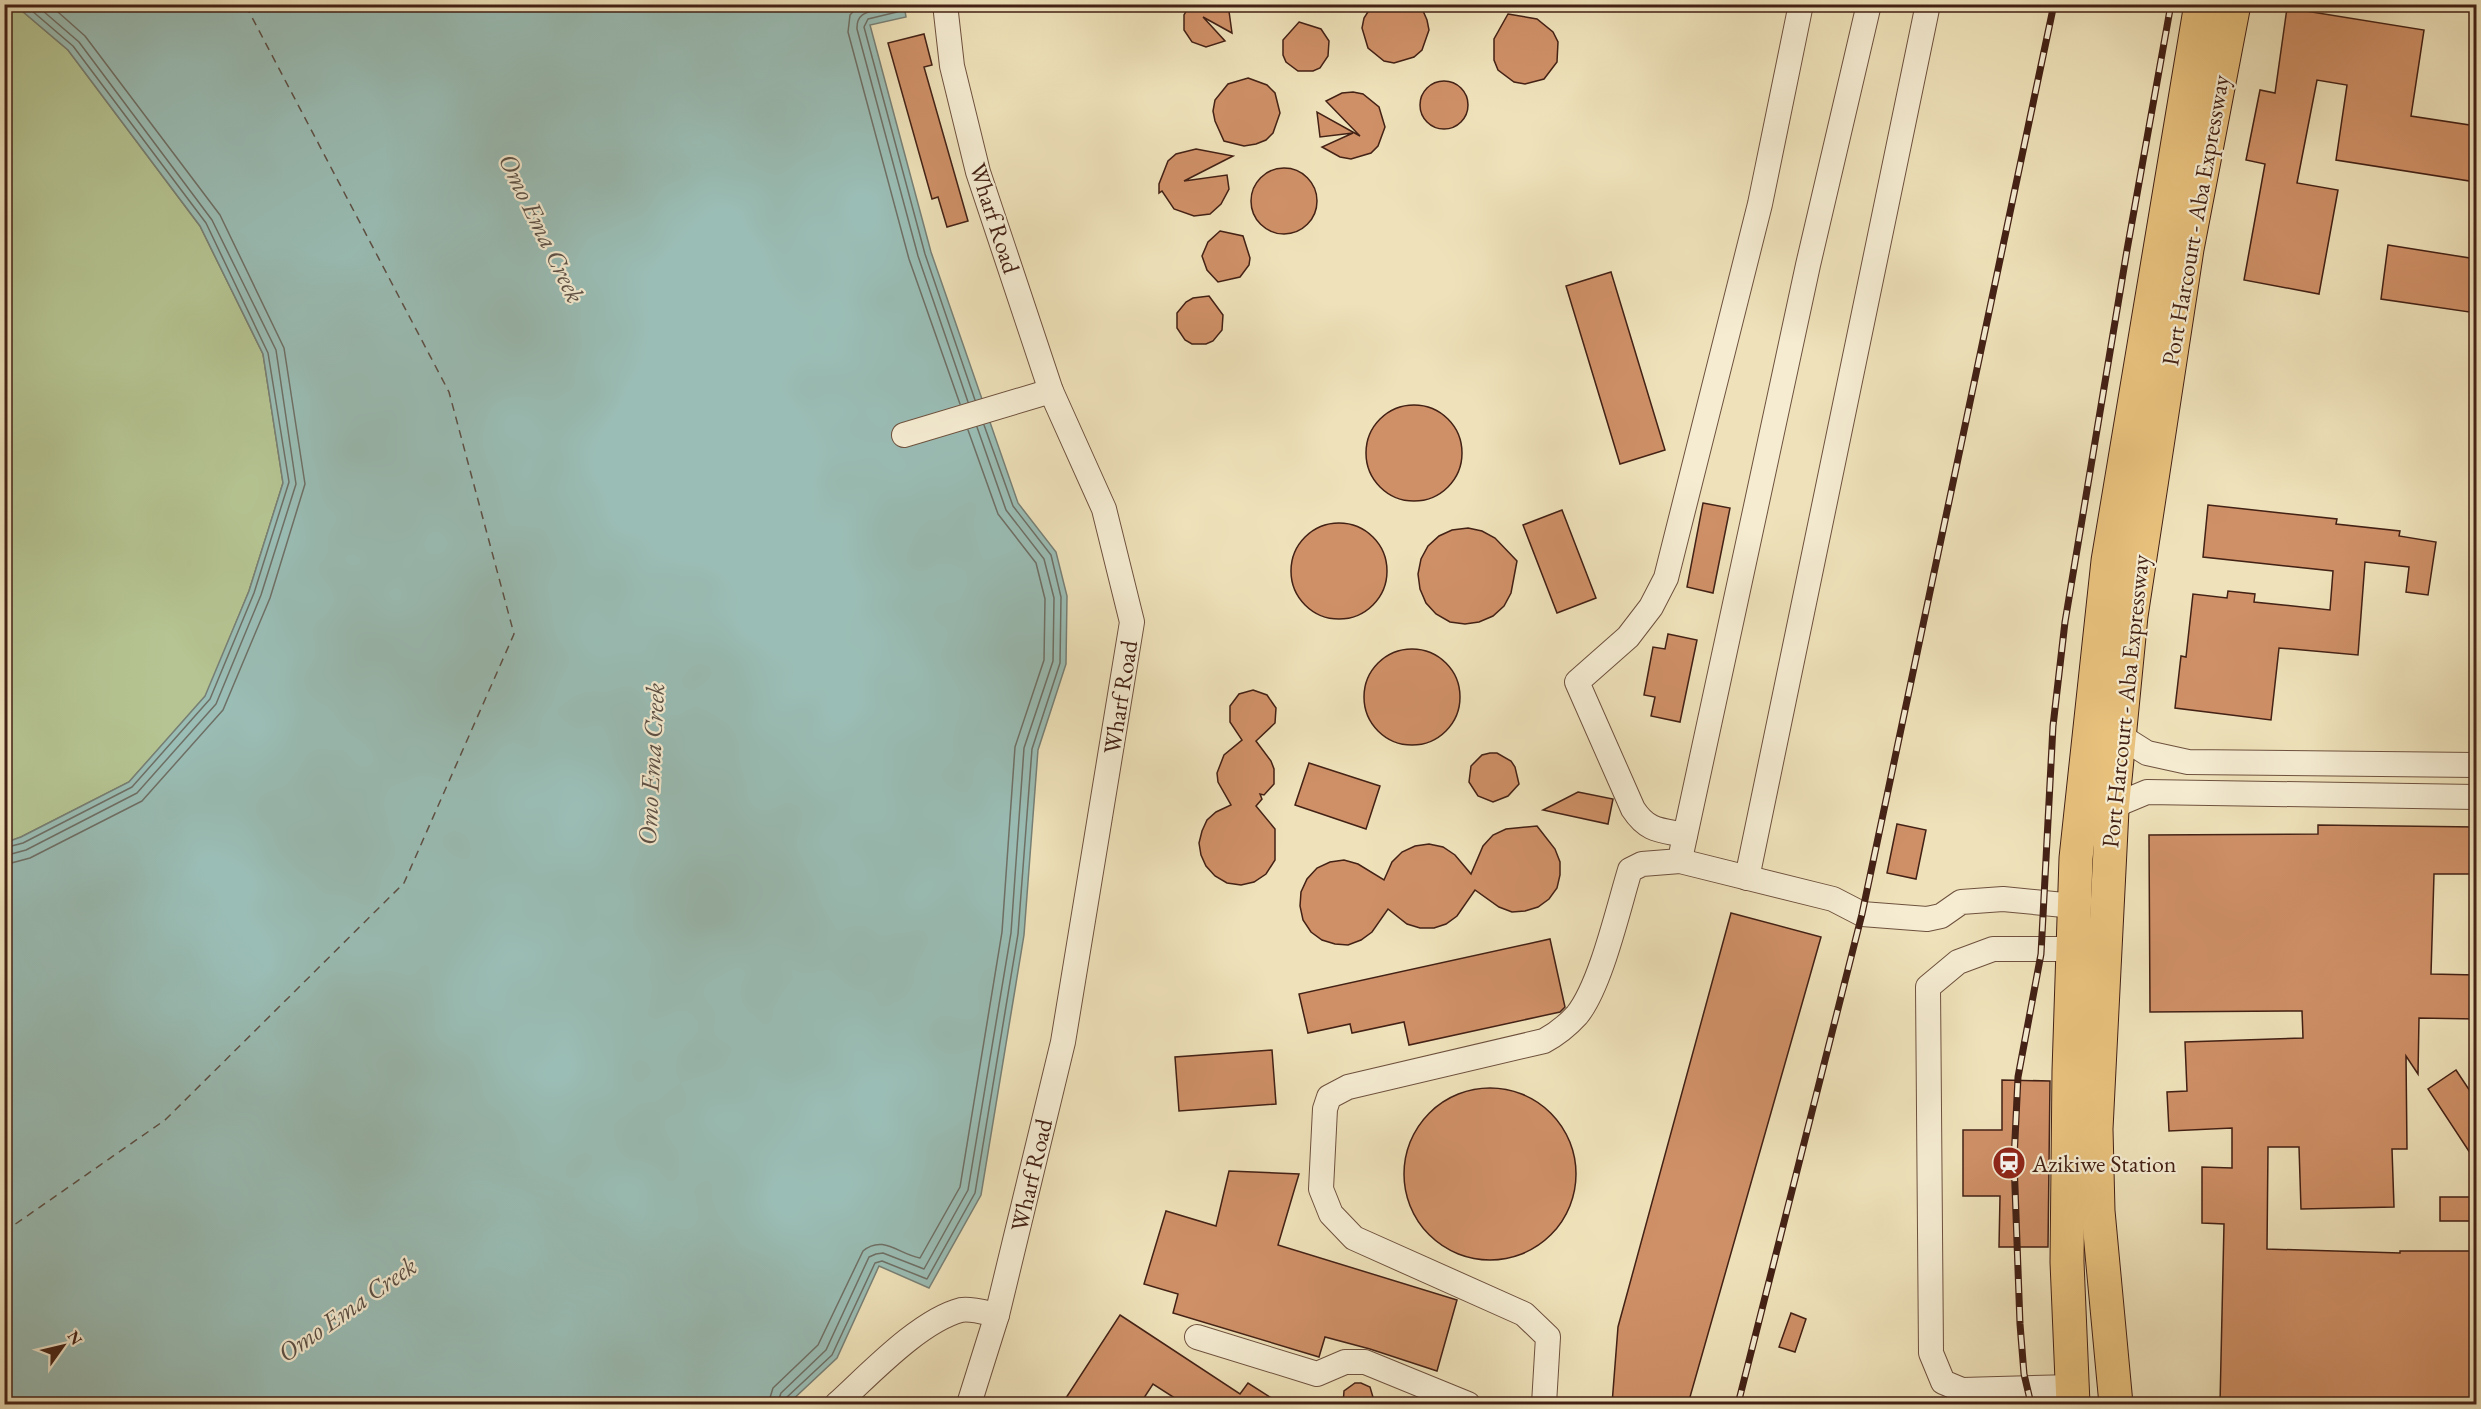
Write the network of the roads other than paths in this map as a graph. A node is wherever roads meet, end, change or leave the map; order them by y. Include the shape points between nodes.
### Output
1 (945, 4) edge
2 (1801, 4) edge
3 (1869, 4) edge
4 (1928, 4) edge
5 (2201, 4) edge
6 (2235, 4) edge
7 (1052, 391) junction
8 (904, 435) dead end
9 (2120, 736) junction
10 (2476, 765) edge
11 (2476, 797) edge
12 (2112, 810) junction
13 (1685, 835) junction
14 (1680, 861) junction
15 (1747, 878) junction
16 (2074, 906) junction
17 (2072, 949) junction
18 (997, 1315) junction
19 (2108, 1329) junction
20 (1197, 1337) dead end
21 (2073, 1396) edge
22 (837, 1404) edge
23 (969, 1404) edge
24 (1468, 1404) edge
25 (1544, 1404) edge
26 (2107, 1404) edge
27 (2116, 1404) edge

1 - 7 street, Wharf Road via 952,66 978,172
2 - 13 street via 1760,204 1666,578 1651,607 1628,637 1577,682 1642,823
3 - 13 street via 1808,265
4 - 15 street
5 - 16 highway, Port Harcourt - Aba Expressway via 2108,561 2084,769
6 - 9 highway, Port Harcourt - Aba Expressway via 2185,261 2131,616
7 - 8 street
7 - 18 street, Wharf Road via 1104,509 1132,622 1063,1042
9 - 10 street via 2147,753 2188,762
9 - 12 highway, Port Harcourt - Aba Expressway
11 - 12 street via 2146,792
12 - 19 highway, Port Harcourt - Aba Expressway via 2096,1129
13 - 14 street
14 - 15 street
14 - 25 street via 1642,864 1630,870 1595,980 1578,1013 1563,1030 1544,1041 1348,1087 1329,1097 1325,1109 1322,1189 1331,1214 1354,1238 1524,1314 1548,1337
15 - 16 street via 1833,899 1862,914 1927,919 1941,916 1961,902 2003,899
16 - 17 highway, Port Harcourt - Aba Expressway
17 - 21 highway, Port Harcourt - Aba Expressway via 2067,1263
17 - 21 street via 1993,949 1958,962 1928,987 1931,1353 1943,1382 1962,1390
18 - 22 street via 963,1310 940,1319 916,1334
18 - 23 street, Wharf Road
19 - 26 highway
19 - 27 highway, Port Harcourt - Aba Expressway
20 - 24 street via 1317,1374 1345,1362 1365,1362

